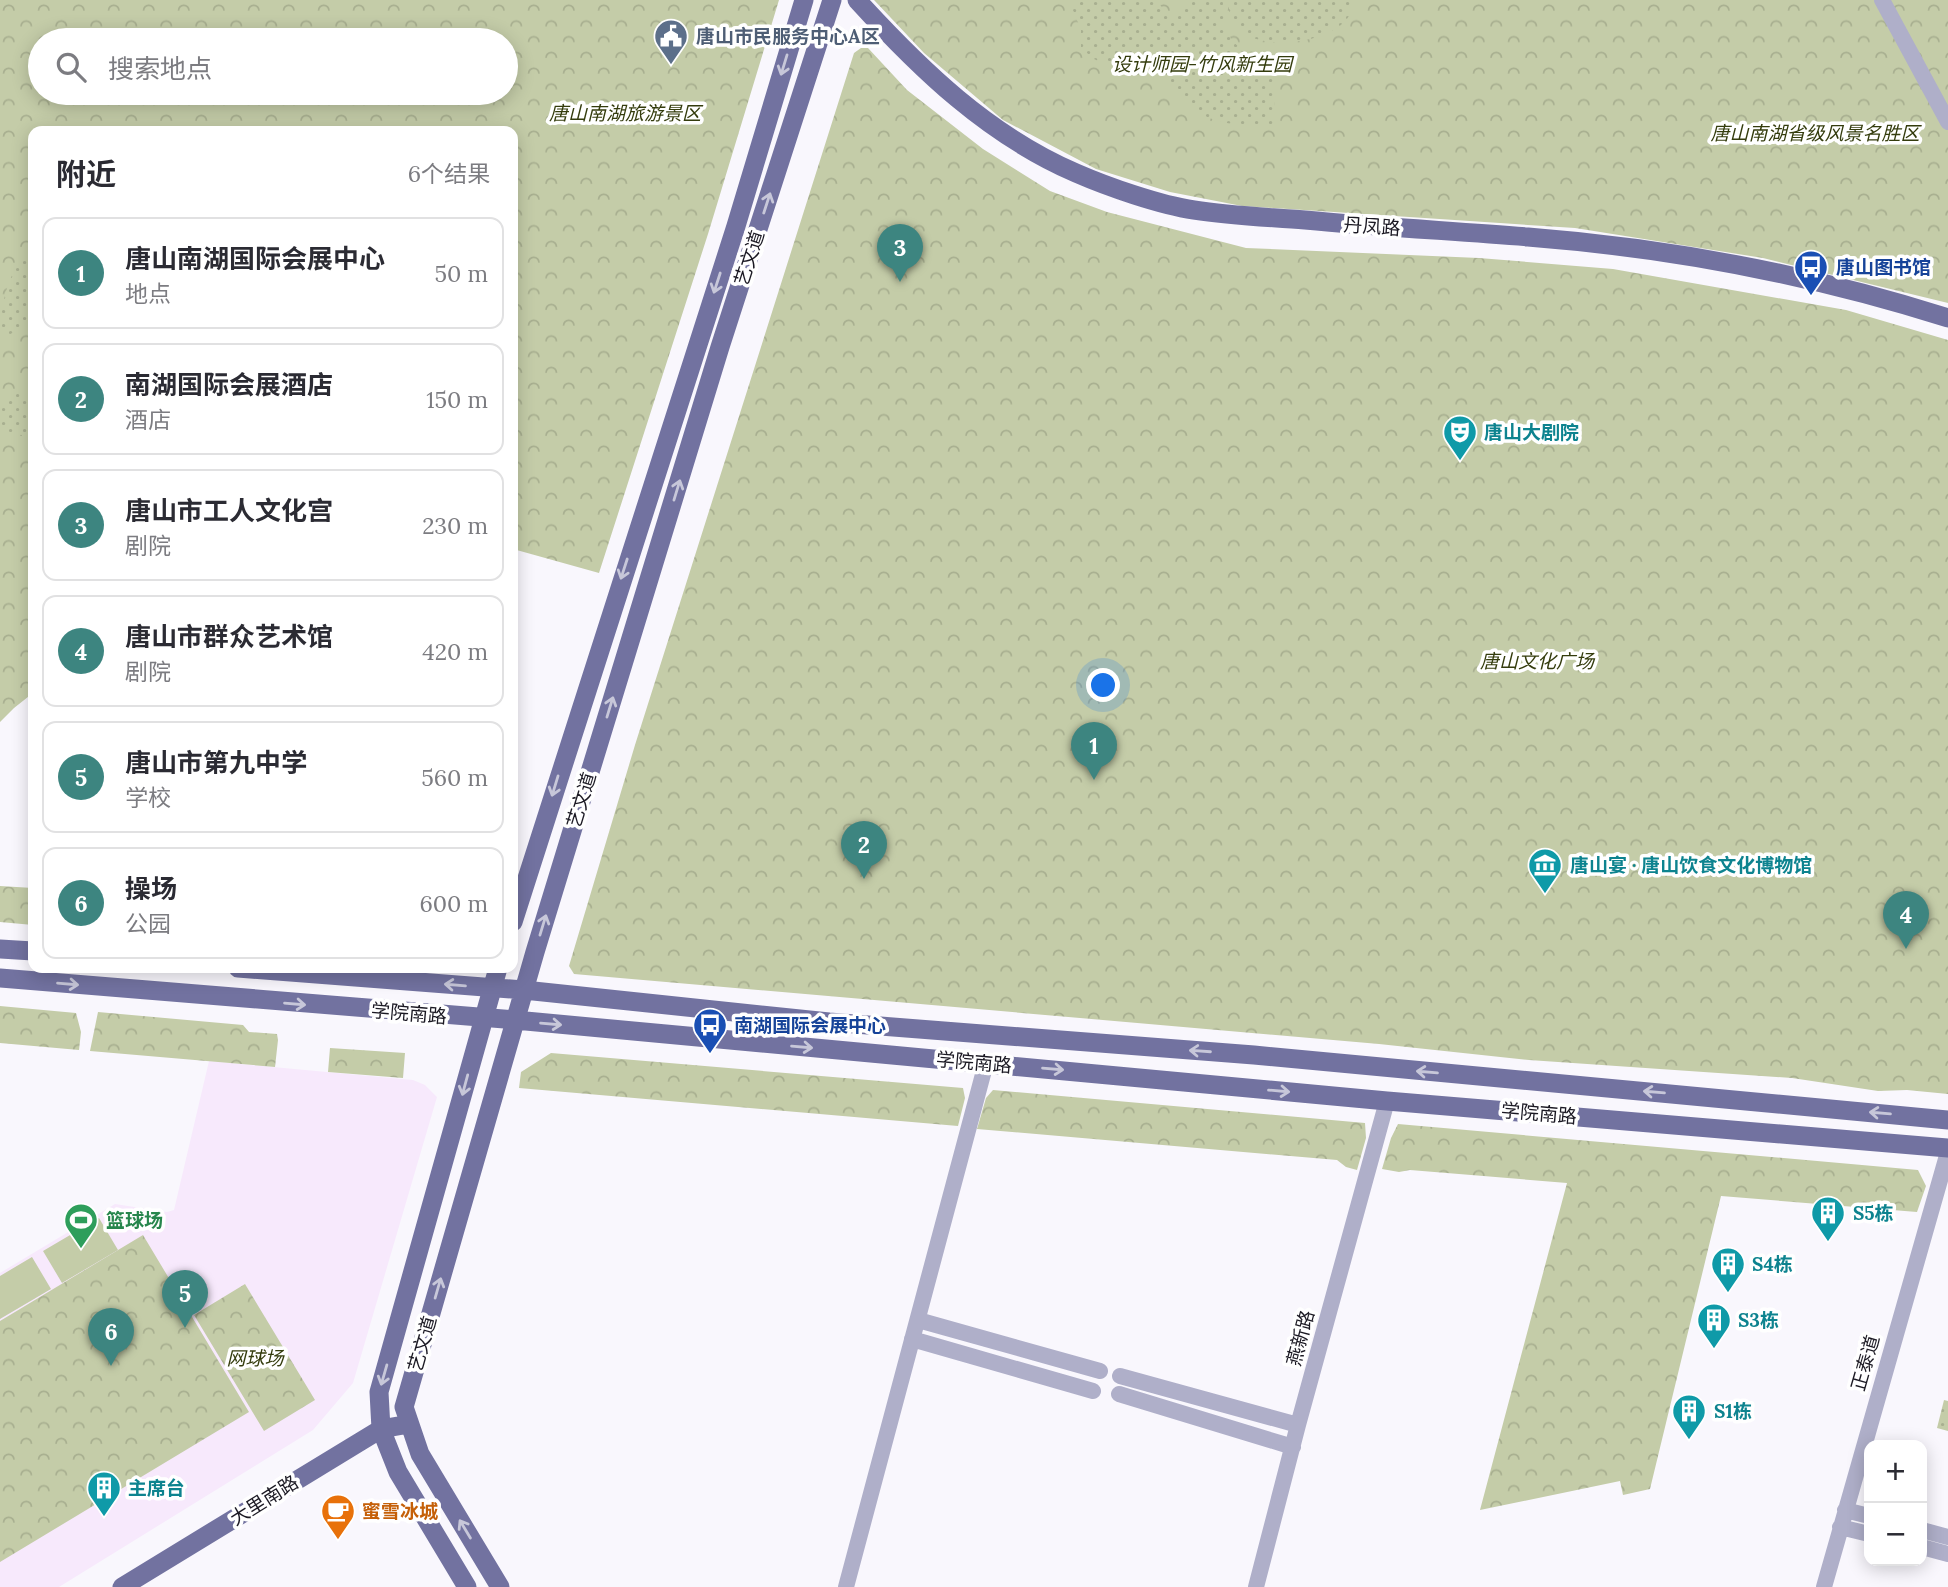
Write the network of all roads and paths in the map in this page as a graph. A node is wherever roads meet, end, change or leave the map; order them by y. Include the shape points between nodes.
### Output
1 (804, 0) edge
2 (832, 0) edge
3 (857, 0) edge
4 (1882, 0) edge
5 (1948, 122) edge
6 (1948, 318) edge
7 (679, 400) junction
8 (702, 406) junction
9 (518, 906) edge
10 (0, 948) edge
11 (28, 951) edge
12 (302, 973) edge
13 (496, 973) edge
14 (0, 978) edge
15 (492, 988) junction
16 (524, 990) junction
17 (483, 1019) junction
18 (515, 1020) junction
19 (986, 1063) junction
20 (1387, 1101) junction
21 (1948, 1120) edge
22 (1948, 1150) edge
23 (918, 1320) junction
24 (912, 1339) junction
25 (1100, 1371) junction
26 (1120, 1377) junction
27 (1093, 1391) junction
28 (1119, 1394) junction
29 (409, 1424) junction
30 (1298, 1425) junction
31 (381, 1429) junction
32 (1293, 1447) junction
33 (1845, 1510) junction
34 (1864, 1515) edge
35 (1840, 1527) junction
36 (1927, 1531) edge
37 (1864, 1533) edge
38 (1948, 1536) edge
39 (1927, 1549) edge
40 (1948, 1554) edge
41 (122, 1587) edge
42 (467, 1587) edge
43 (500, 1587) edge
44 (846, 1587) edge
45 (1256, 1587) edge
46 (1824, 1587) edge

1 -> 7 main road, 艺文道
8 -> 2 main road, 艺文道
3 - 6 main road, 丹凤路 via 919,66 994,128 1076,173 1121,190 1192,210 1653,250 1798,278
4 - 5 street
7 - 8 main road
7 -> 9 main road, 艺文道
16 -> 8 main road, 艺文道
10 - 11 main road
15 -> 12 main road, 学院南路
13 - 15 main road, 艺文道
14 -> 17 main road, 学院南路
15 - 16 main road, 学院南路
15 - 17 main road, 艺文道
16 - 18 main road, 艺文道
21 -> 16 main road, 学院南路
17 - 18 main road, 学院南路
17 -> 31 main road, 艺文道 via 379,1392
18 -> 19 main road, 学院南路
29 -> 18 main road, 艺文道 via 404,1407
19 -> 20 main road, 学院南路
19 - 23 street
20 - 22 main road, 学院南路
20 - 30 street, 燕新路
22 - 33 street, 正泰道
23 - 24 street
23 - 25 street
24 - 27 street
24 - 44 street
25 - 26 street via 1111,1370
25 - 27 street via 1092,1382
26 - 28 street
26 - 30 street
27 - 28 street via 1105,1400
28 - 32 street
29 - 31 main road, 大里南路
43 -> 29 main road, 艺文道 via 420,1454
30 - 32 street, 燕新路
31 - 41 main road, 大里南路
31 - 42 main road, 艺文道 via 398,1472
32 - 45 street, 燕新路
33 - 34 street
33 - 35 street, 正泰道
35 - 37 street
35 - 46 street, 正泰道
36 - 38 street
39 - 40 street

